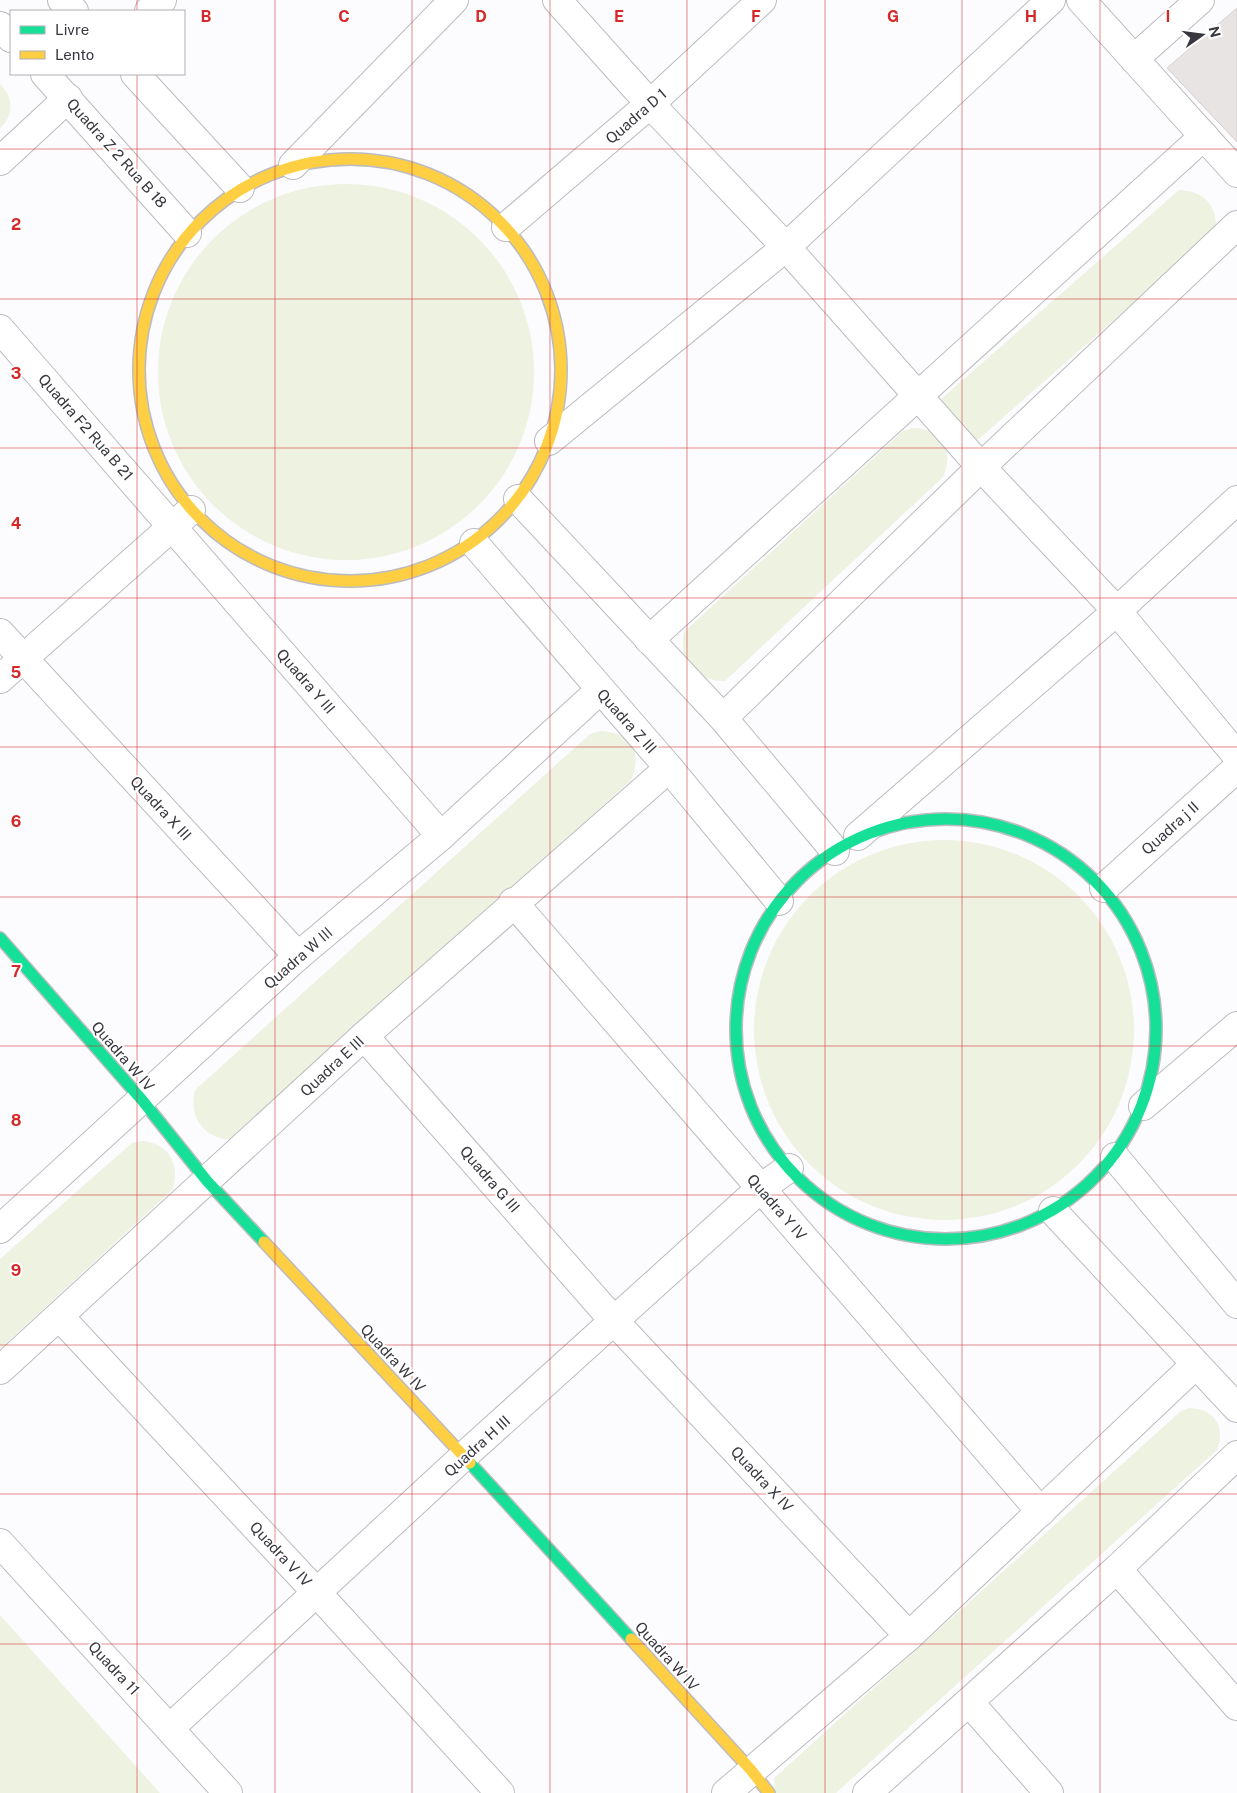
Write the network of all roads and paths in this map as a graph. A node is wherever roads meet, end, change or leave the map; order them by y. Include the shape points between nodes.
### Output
1 (62, 0) edge
2 (162, 0) edge
3 (454, 0) edge
4 (557, 0) edge
5 (762, 0) edge
6 (1051, 0) edge
7 (1081, 0) edge
8 (1200, 0) edge
9 (73, 10) edge
10 (150, 10) edge
11 (1134, 59) junction
12 (46, 75) edge
13 (135, 75) edge
14 (68, 98) junction
15 (650, 104) junction
16 (1204, 136) junction
17 (0, 161) edge
18 (293, 165) junction
19 (1237, 173) edge
20 (240, 188) junction
21 (1237, 225) edge
22 (506, 227) junction
23 (187, 233) junction
24 (786, 247) junction
25 (0, 329) edge
26 (919, 396) junction
27 (550, 441) junction
28 (981, 467) junction
29 (518, 499) junction
30 (1237, 500) edge
31 (181, 518) junction
32 (474, 543) junction
33 (1117, 611) junction
34 (0, 633) edge
35 (649, 640) junction
36 (23, 659) junction
37 (0, 679) edge
38 (600, 690) junction
39 (724, 718) junction
40 (1237, 756) edge
41 (669, 768) junction
42 (1237, 768) edge
43 (441, 836) junction
44 (858, 836) junction
45 (834, 850) junction
46 (1104, 888) junction
47 (778, 900) junction
48 (513, 902) junction
49 (0, 938) edge
50 (298, 956) junction
51 (1237, 1026) edge
52 (364, 1036) junction
53 (142, 1100) junction
54 (1143, 1106) junction
55 (1115, 1156) junction
56 (789, 1168) junction
57 (207, 1181) junction
58 (761, 1188) junction
59 (1053, 1211) junction
60 (0, 1229) edge
61 (1237, 1304) edge
62 (59, 1316) junction
63 (615, 1322) junction
64 (1195, 1365) junction
65 (0, 1370) edge
66 (1237, 1408) edge
67 (1237, 1455) edge
68 (464, 1456) junction
69 (1041, 1512) junction
70 (0, 1543) edge
71 (1118, 1569) junction
72 (318, 1594) junction
73 (909, 1636) junction
74 (969, 1702) junction
75 (1237, 1706) edge
76 (170, 1728) junction
77 (751, 1770) junction
78 (228, 1793) edge
79 (500, 1793) edge
80 (726, 1793) edge
81 (769, 1793) edge
82 (867, 1793) edge
83 (1049, 1793) edge

1 - 9 street
2 - 10 street
3 - 18 street
4 - 15 street
5 - 15 street, Quadra D 1
6 - 24 street
7 - 11 street
8 - 11 street
11 - 16 street
12 - 14 street, Quadra Z 2 Rua B 18
13 - 20 street
14 - 17 street
14 - 23 street, Quadra Z 2 Rua B 18
15 - 22 street, Quadra D 1
15 - 24 street
16 - 19 street
16 - 26 street
18 - 20 street
18 - 22 street via 350,157 408,166 461,189
20 - 23 street
21 - 28 street
22 - 27 street via 533,264 551,306 560,350 560,396
23 - 31 street via 156,284 140,342 141,402 158,460
24 - 26 street
24 - 27 street
25 - 31 street, Quadra F2 Rua B 21
26 - 28 street
26 - 35 street
27 - 29 street
28 - 33 street
28 - 39 street
29 - 32 street
29 - 35 street
30 - 33 street
31 - 32 street via 239,551 296,576 357,582 418,571
31 - 36 street
31 - 43 street, Quadra Y III
32 - 38 street, Quadra Z III
33 - 40 street
33 - 44 street
34 - 36 street
35 - 39 street
36 - 37 street
36 - 50 street, Quadra X III
38 - 41 street, Quadra Z III
38 - 43 street, Quadra W III
39 - 45 street
41 - 47 street, Quadra Z III
41 - 48 street, Quadra E III
42 - 46 street, Quadra j II
43 - 50 street, Quadra W III
44 - 45 street
44 - 46 street via 922,818 989,821 1052,845
45 - 47 street via 798,877
46 - 54 street via 1136,936 1154,992 1157,1050
47 - 56 street via 754,942 740,988 736,1036 747,1093 761,1128
48 - 52 street, Quadra E III
48 - 58 street, Quadra Y IV
49 - 53 street, Quadra W IV
50 - 53 street, Quadra W III
51 - 54 street
52 - 57 street, Quadra E III
52 - 63 street, Quadra G III
53 - 57 street, Quadra W IV
53 - 60 street, Quadra W III
54 - 55 street
55 - 59 street via 1086,1187
55 - 61 street
56 - 58 street, Quadra H III
56 - 59 street via 825,1200 867,1224 914,1238 962,1240 1009,1231
57 - 62 street, Quadra E III
57 - 68 street, Quadra W IV
58 - 63 street, Quadra H III
58 - 69 street, Quadra Y IV
59 - 64 street
62 - 65 street, Quadra E III
62 - 72 street, Quadra V IV
63 - 68 street, Quadra H III
63 - 73 street, Quadra X IV
64 - 66 street
64 - 69 street
67 - 71 street
68 - 72 street, Quadra H III
68 - 77 street, Quadra W IV
69 - 73 street
70 - 76 street, Quadra 11
71 - 74 street
71 - 75 street
72 - 76 street, Quadra H III
72 - 79 street, Quadra V IV
73 - 77 street
74 - 82 street
74 - 83 street
76 - 78 street, Quadra 11
77 - 80 street
77 - 81 street, Quadra W IV

